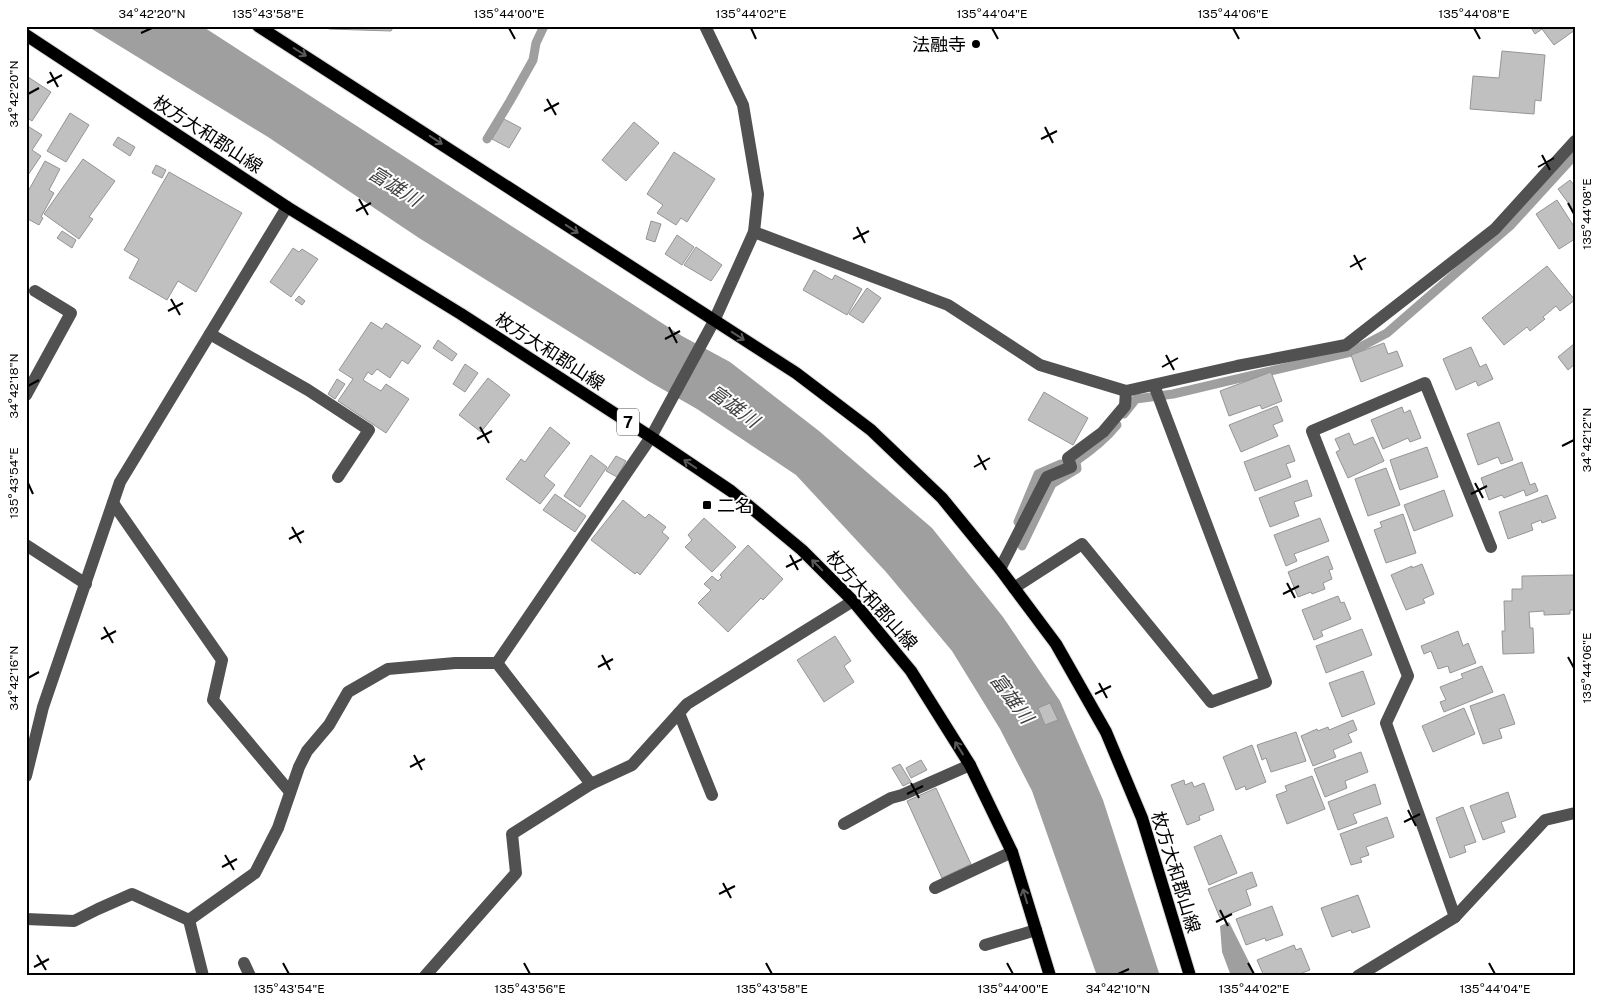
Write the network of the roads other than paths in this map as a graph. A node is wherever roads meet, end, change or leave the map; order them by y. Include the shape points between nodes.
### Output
1 (30, 26) edge
2 (258, 26) edge
3 (705, 26) edge
4 (26, 34) edge
5 (1575, 140) edge
6 (287, 207) junction
7 (754, 232) junction
8 (35, 291) dead end
9 (714, 321) junction
10 (210, 334) junction
11 (1154, 385) junction
12 (1126, 391) junction
13 (26, 394) edge
14 (651, 437) junction
15 (338, 477) dead end
16 (113, 503) junction
17 (26, 545) edge
18 (1491, 547) dead end
19 (1000, 569) junction
20 (86, 584) junction
21 (1014, 588) junction
22 (853, 601) junction
23 (497, 663) junction
24 (679, 713) junction
25 (970, 765) junction
26 (26, 776) edge
27 (591, 784) junction
28 (290, 792) junction
29 (712, 794) dead end
30 (1575, 813) edge
31 (844, 824) dead end
32 (1012, 852) junction
33 (935, 888) dead end
34 (1454, 917) junction
35 (26, 919) edge
36 (189, 920) junction
37 (1036, 930) junction
38 (985, 945) dead end
39 (244, 963) dead end
40 (203, 976) edge
41 (250, 976) edge
42 (425, 976) edge
43 (1050, 976) edge
44 (1190, 976) edge
45 (1358, 976) edge

1 - 4 street
2 -> 9 main road, 枚方大和郡山線
3 - 7 street via 743,105 758,194
4 - 6 main road, 枚方大和郡山線 / 7
5 - 11 street via 1495,229 1346,345
6 - 10 street
6 - 14 main road, 枚方大和郡山線 / 7
7 - 9 street
7 - 12 street via 948,306 1040,365
8 - 13 street via 71,312
9 - 14 street
9 -> 19 main road, 枚方大和郡山線 via 796,373 870,430 942,498
10 - 15 street via 308,390 368,430
10 - 16 street via 120,482
11 - 12 street
11 - 21 street via 1266,682 1211,702 1082,544
12 - 19 street via 1125,406 1103,432 1068,458 1071,466 1047,477
22 -> 14 main road, 枚方大和郡山線 / 7 via 802,550 731,491
14 - 23 street
16 - 20 street
16 - 28 street via 222,660 213,700
17 - 20 street
18 - 34 street via 1425,383 1312,431 1408,676 1386,723
19 - 21 main road, 枚方大和郡山線
20 - 26 street via 43,707
21 - 44 main road, 枚方大和郡山線 via 1056,644 1106,732 1142,818
22 - 24 street via 688,704
25 -> 22 main road, 枚方大和郡山線 / 7 via 912,671
23 - 27 street
23 - 28 street via 388,669 348,692 329,725 307,751
24 - 27 street via 632,765
24 - 29 street
25 - 31 street via 891,798
25 - 32 main road, 枚方大和郡山線 / 7
27 - 42 street via 512,834 516,873
28 - 36 street via 278,828 255,873
30 - 34 street via 1545,820
32 - 33 street
37 -> 32 main road, 枚方大和郡山線 / 7
34 - 45 street
35 - 36 street via 74,922 132,894
36 - 40 street
37 - 38 street
37 - 43 main road, 枚方大和郡山線 / 7
39 - 41 street

